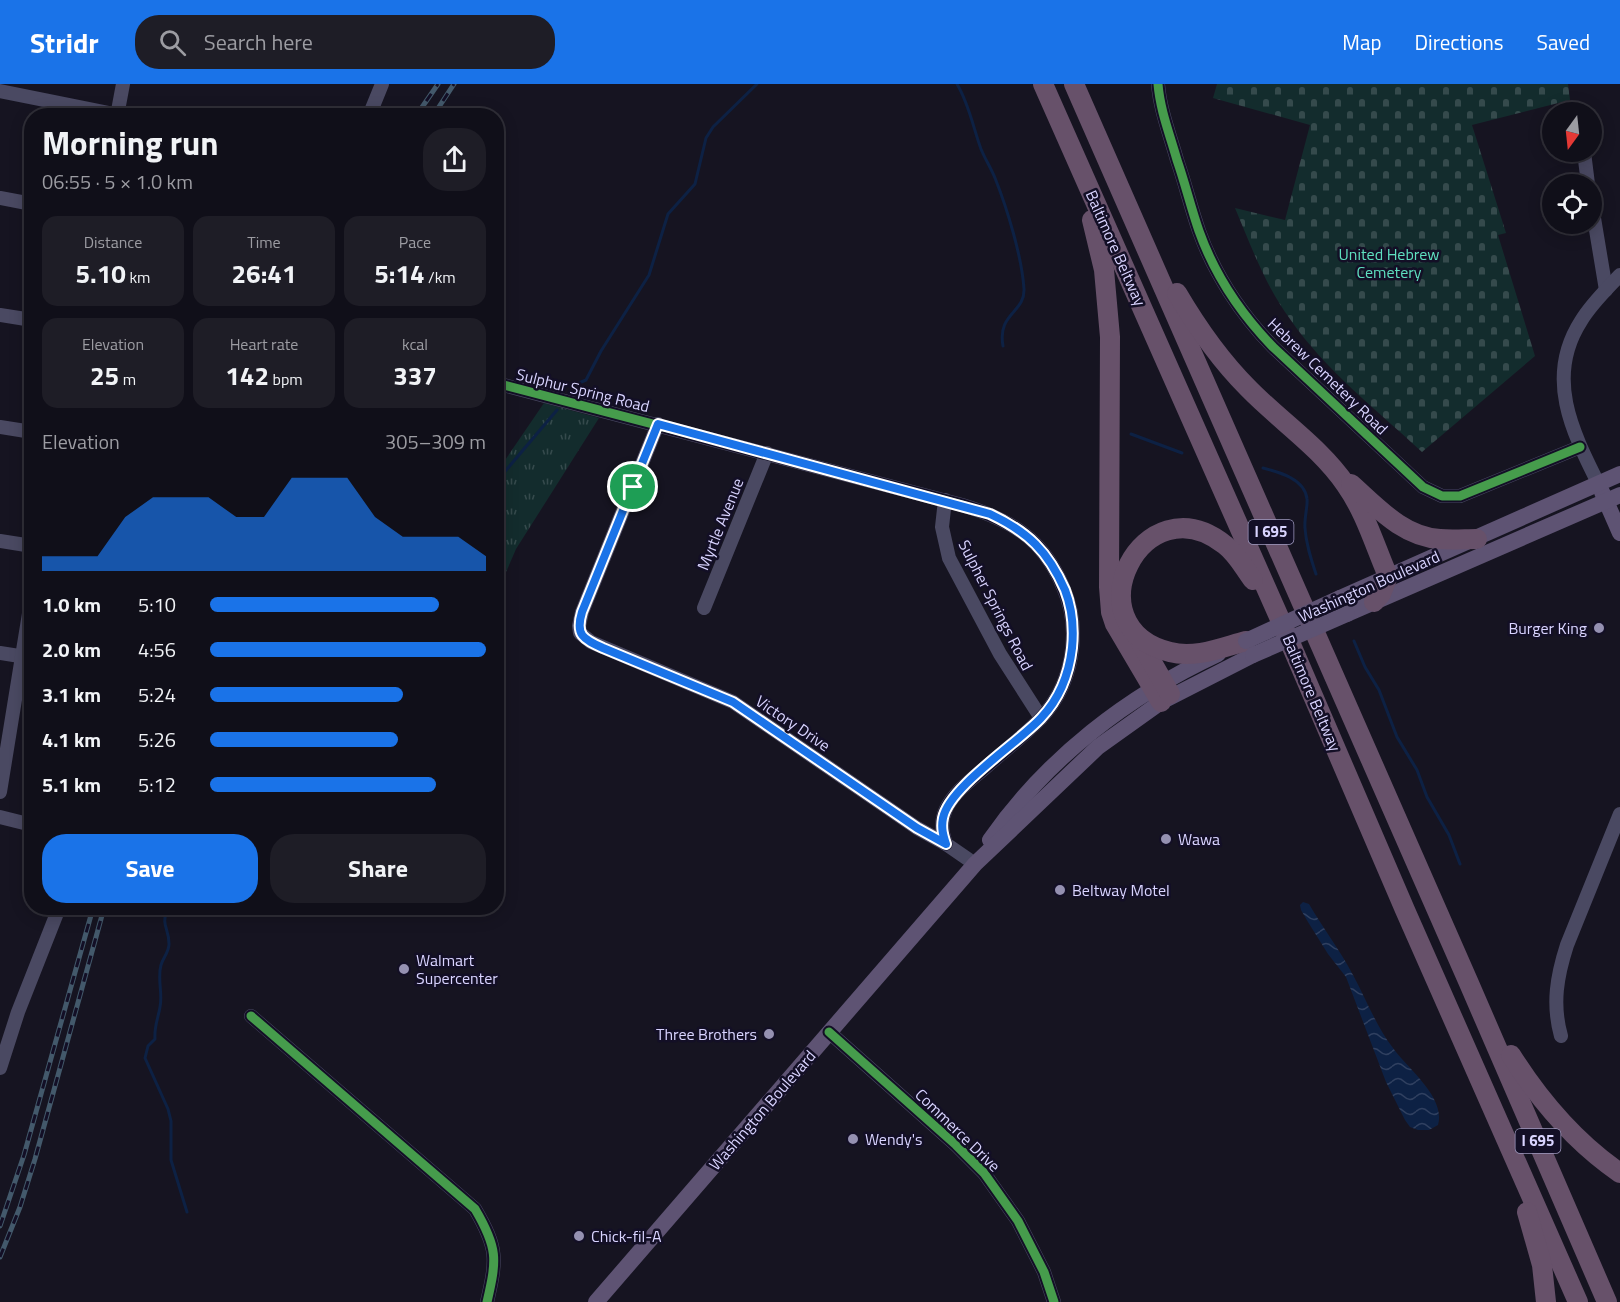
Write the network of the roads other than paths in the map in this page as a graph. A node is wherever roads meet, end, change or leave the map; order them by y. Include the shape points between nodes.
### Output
1 (123, 84) edge
2 (382, 84) edge
3 (1043, 84) edge
4 (1074, 84) edge
5 (1158, 84) edge
6 (0, 91) edge
7 (85, 108) edge
8 (121, 108) edge
9 (372, 108) edge
10 (1063, 129) junction
11 (1122, 194) junction
12 (0, 198) edge
13 (24, 202) edge
14 (1597, 234) edge
15 (1620, 275) edge
16 (1606, 290) junction
17 (0, 315) edge
18 (24, 319) edge
19 (504, 385) edge
20 (658, 424) junction
21 (0, 427) edge
22 (24, 431) edge
23 (1580, 447) junction
24 (767, 453) junction
25 (1328, 462) junction
26 (1620, 474) edge
27 (1598, 483) junction
28 (1613, 498) edge
29 (945, 500) junction
30 (1620, 533) edge
31 (1477, 539) junction
32 (0, 541) edge
33 (24, 545) edge
34 (1388, 576) junction
35 (1374, 603) junction
36 (704, 608) dead end
37 (1283, 626) junction
38 (1136, 633) junction
39 (1250, 648) junction
40 (0, 653) edge
41 (24, 657) edge
42 (24, 673) edge
43 (1162, 692) junction
44 (1041, 718) junction
45 (0, 792) edge
46 (1620, 814) edge
47 (0, 817) edge
48 (24, 823) edge
49 (946, 844) junction
50 (975, 864) junction
51 (56, 915) edge
52 (1468, 981) junction
53 (251, 1016) dead end
54 (829, 1032) junction
55 (1561, 1036) dead end
56 (0, 1068) edge
57 (1504, 1135) junction
58 (1620, 1173) edge
59 (487, 1302) edge
60 (596, 1302) edge
61 (1054, 1302) edge
62 (1546, 1302) edge
63 (1578, 1302) edge
64 (1607, 1302) edge

1 - 8 street
2 - 9 street
3 - 10 highway, Baltimore Beltway / I 695
4 - 11 highway, Baltimore Beltway / I 695
5 - 23 street, Hebrew Cemetery Road via 1199,231 1235,300 1259,333 1423,487 1442,496 1460,496
6 - 7 street
10 - 37 highway, Baltimore Beltway / I 695
10 - 43 highway via 1099,244 1108,302 1111,612 1123,640
11 - 25 highway via 1186,308 1213,347 1248,388
11 - 52 highway, Baltimore Beltway / I 695
12 - 13 street
14 - 16 street
15 - 16 street
16 - 23 street via 1581,320 1565,365 1568,416
17 - 18 street
19 - 20 street, Sulphur Spring Road
20 - 24 street, Sulphur Spring Road
20 - 49 street, Victory Drive via 582,612 580,633 603,648 733,702
21 - 22 street
23 - 27 street
24 - 29 street, Sulphur Spring Road
24 - 36 street, Myrtle Avenue
25 - 31 highway via 1408,531 1439,539
25 - 34 highway via 1347,486
26 - 27 main road, Washington Boulevard
27 - 28 main road
27 - 31 main road, Washington Boulevard
28 - 30 main road
28 - 35 main road, Washington Boulevard
29 - 44 street, Sulpher Springs Road via 942,527 949,558 1000,654
29 - 44 street, Sulphur Spring Road via 990,514 1024,533 1038,545 1058,574 1071,615 1071,652 1063,685
31 - 34 main road, Washington Boulevard
32 - 33 street
34 - 35 highway
34 - 39 main road, Washington Boulevard, bridge
35 - 39 main road, Washington Boulevard, bridge
37 - 38 highway via 1225,545 1198,531 1177,529 1150,539 1134,554 1125,570 1120,596
37 - 57 highway, Baltimore Beltway / I 695
38 - 39 highway via 1171,653
38 - 43 highway
39 - 43 main road, Washington Boulevard via 1192,666
40 - 41 street
42 - 45 street
43 - 50 main road, Washington Boulevard via 1088,734 1053,765 1018,802
44 - 49 street, Sulphur Spring Road via 955,795 943,817
46 - 55 street via 1561,964 1555,1005
47 - 48 street
49 - 50 street
50 - 54 main road, Washington Boulevard
51 - 56 street
52 - 58 highway via 1511,1056 1548,1108 1584,1145
52 - 64 highway, Baltimore Beltway / I 695
53 - 59 street via 475,1209 494,1252 495,1267
54 - 60 main road, Washington Boulevard
54 - 61 street, Commerce Drive via 984,1173 1032,1246
57 - 62 highway via 1537,1246
57 - 63 highway, Baltimore Beltway / I 695

